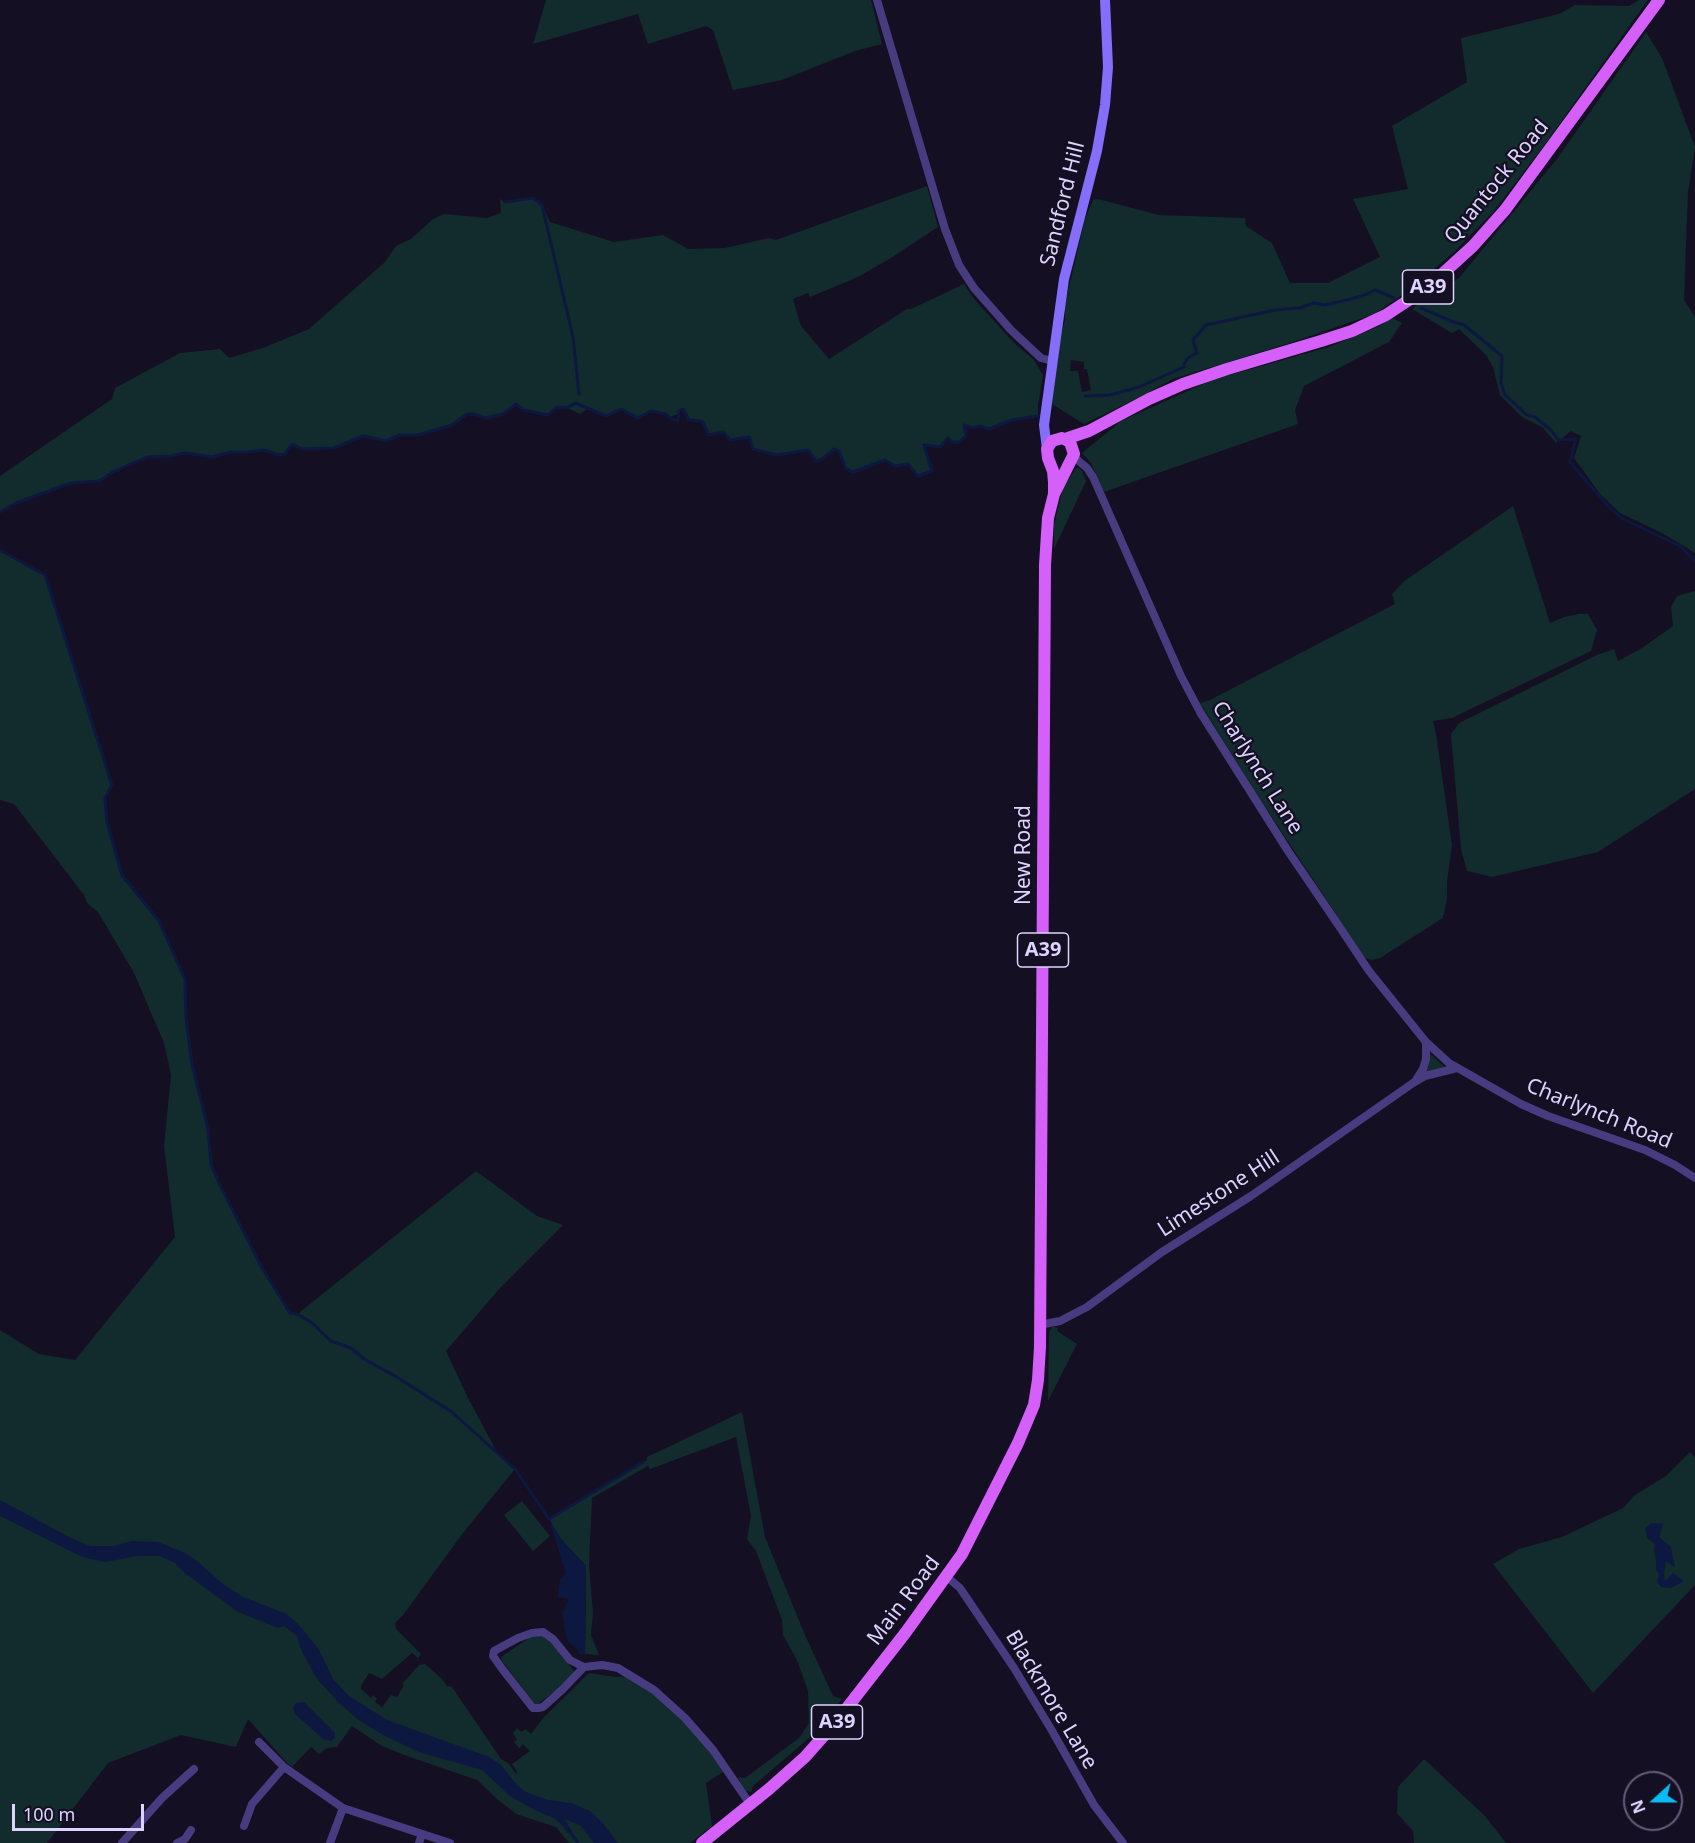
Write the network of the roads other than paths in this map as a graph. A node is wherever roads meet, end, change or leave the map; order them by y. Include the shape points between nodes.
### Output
1 (877, 0) edge
2 (1105, 0) edge
3 (1659, 0) edge
4 (1052, 361) junction
5 (1046, 417) junction
6 (1089, 430) junction
7 (1064, 439) junction
8 (1048, 455) junction
9 (1072, 457) junction
10 (1054, 494) junction
11 (1426, 1042) junction
12 (1457, 1068) junction
13 (1413, 1083) junction
14 (1695, 1178) edge
15 (1040, 1325) junction
16 (947, 1577) junction
17 (584, 1667) junction
18 (259, 1742) dead end
19 (284, 1767) junction
20 (194, 1769) dead end
21 (750, 1804) junction
22 (343, 1808) junction
23 (244, 1826) dead end
24 (191, 1830) dead end
25 (421, 1838) edge
26 (122, 1843) edge
27 (177, 1843) edge
28 (330, 1843) edge
29 (450, 1843) edge
30 (702, 1843) edge
31 (1123, 1843) edge

1 - 4 street via 959,265 1011,330 1041,358
2 - 4 main road, Sandford Hill via 1105,105 1064,279
3 - 6 main road, Quantock Road / A39 via 1504,210 1473,246 1427,288 1359,328 1183,384
4 - 5 main road, Sandford Hill
5 - 7 main road
5 - 8 main road, Sandford Hill
6 - 7 main road, Quantock Road / A39
6 - 9 main road, Quantock Road / A39
7 - 8 main road, A39 via 1052,441
7 - 9 main road via 1072,445
8 - 9 main road via 1058,466
8 - 10 main road, New Road / A39
9 - 10 main road, New Road / A39
9 - 11 street, Charlynch Lane via 1093,477 1195,704 1345,935
10 - 15 main road, New Road / A39 via 1045,565
11 - 12 street, Charlynch Lane
11 - 13 street, Limestone Hill via 1423,1069
12 - 13 street, Limestone Hill
12 - 14 street, Charlynch Road via 1534,1110 1645,1150
13 - 15 street, Limestone Hill via 1087,1307 1060,1321
15 - 16 main road, Main Road / A39 via 1038,1380 1030,1416 969,1542
16 - 21 main road, Main Road / A39 via 836,1722 805,1757
16 - 31 street, Blackmore Lane via 960,1588 1014,1668 1094,1805
17 - 17 street via 543,1707 533,1708 493,1656 494,1651 518,1638 543,1632 570,1660
17 - 21 street via 618,1668 654,1690 713,1750
18 - 19 street
19 - 22 street
19 - 23 street via 252,1804
20 - 26 street
21 - 30 main road, Main Road / A39
22 - 25 street
22 - 28 street
24 - 27 street
25 - 29 street

